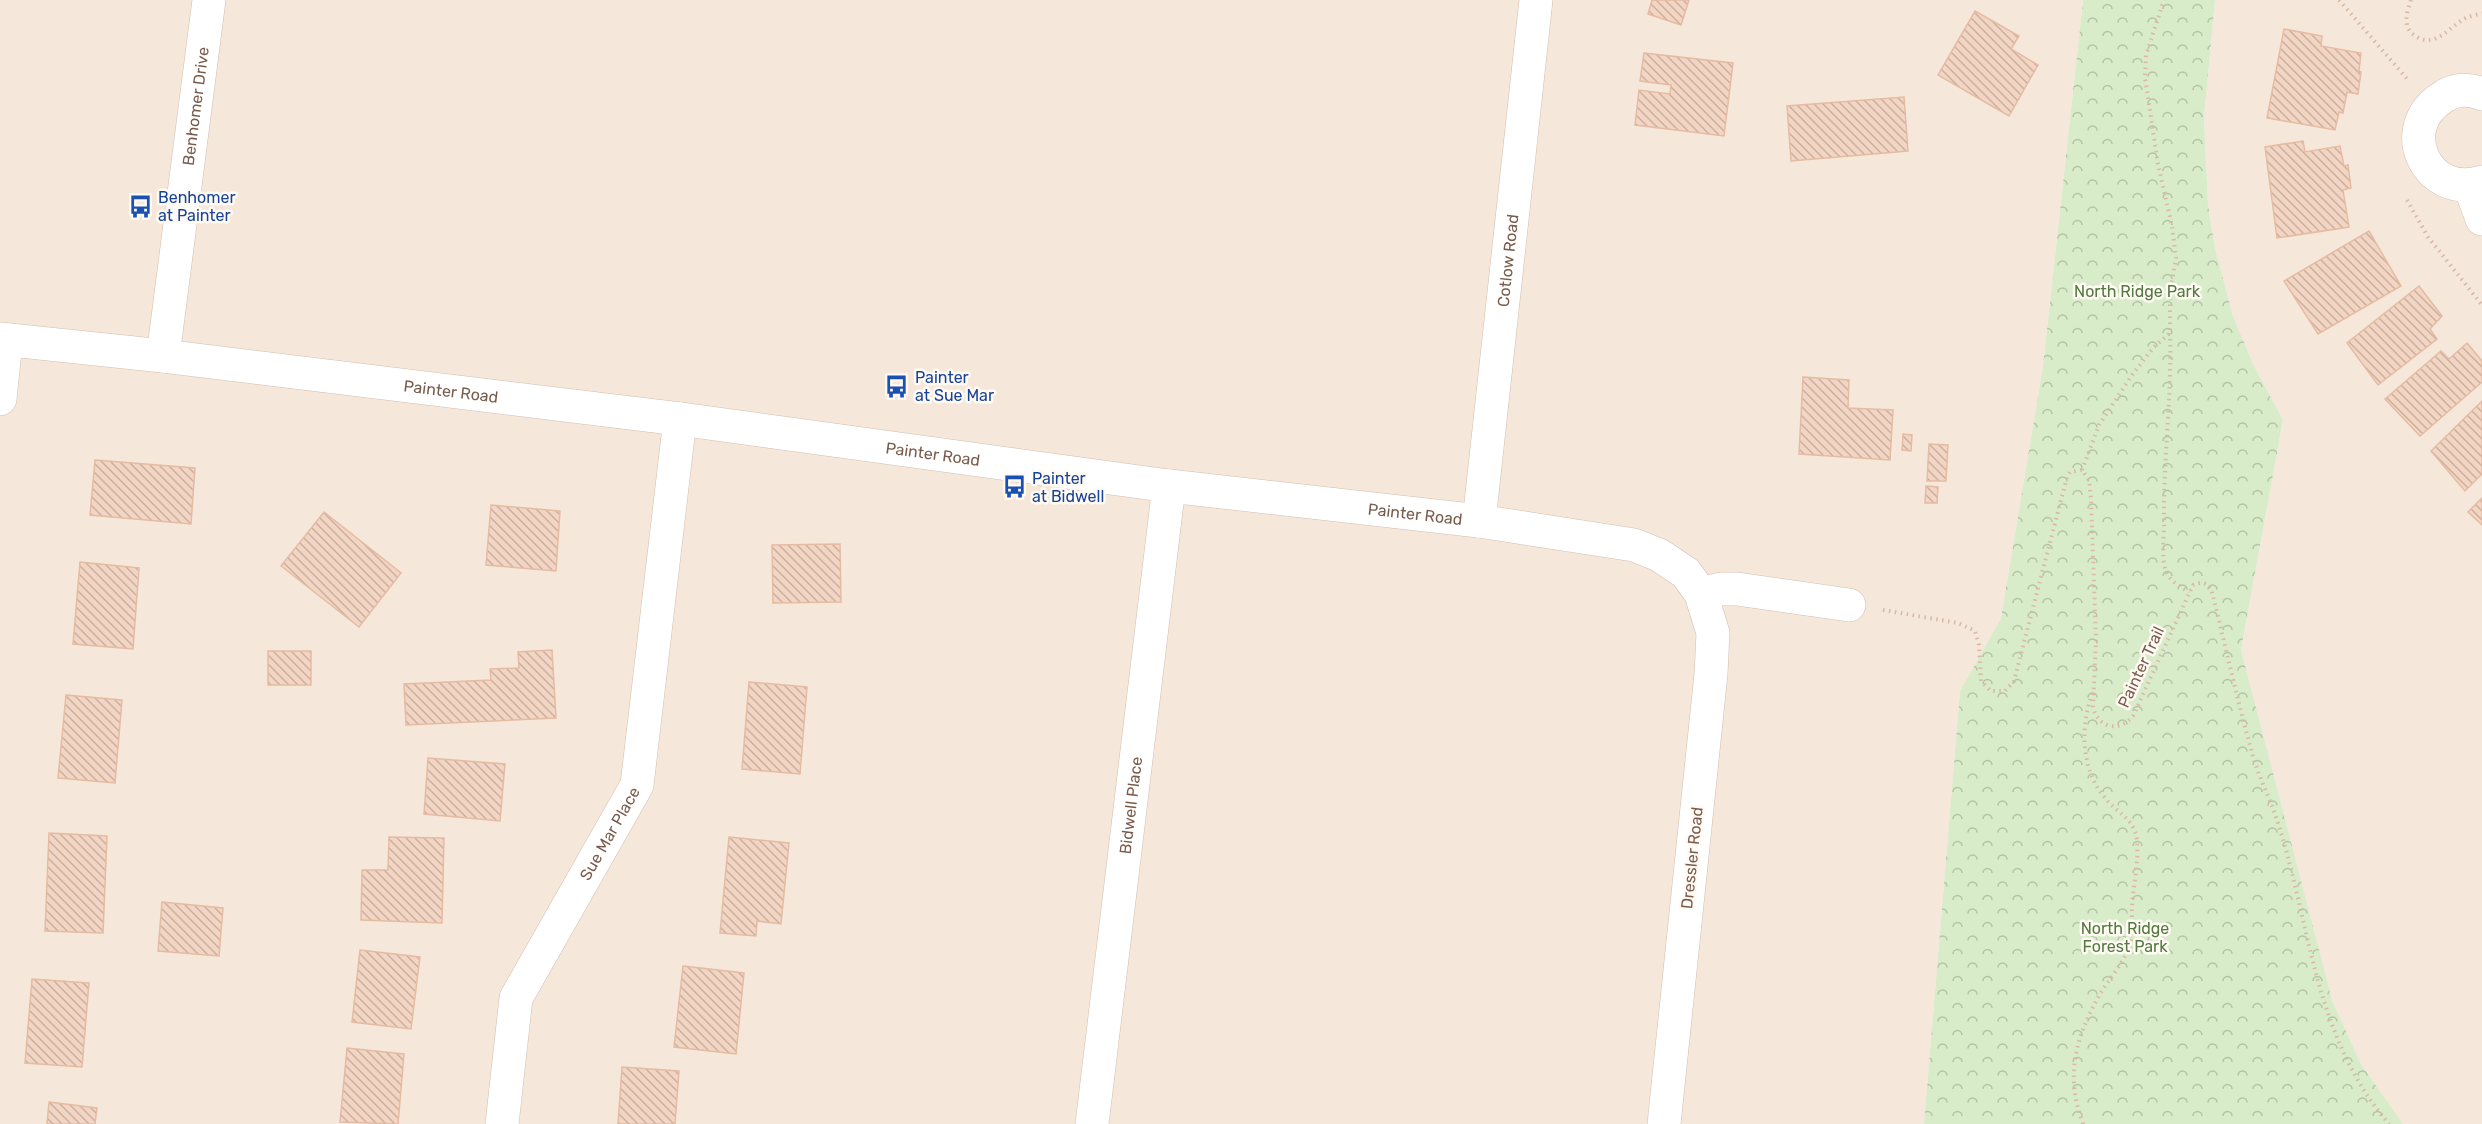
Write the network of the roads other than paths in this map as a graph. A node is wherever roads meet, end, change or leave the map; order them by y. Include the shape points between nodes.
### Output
1 (209, 0) edge
2 (1536, 0) edge
3 (2482, 94) edge
4 (2476, 184) edge
5 (2482, 219) edge
6 (3, 339) edge
7 (163, 356) junction
8 (0, 399) edge
9 (680, 419) junction
10 (1169, 486) junction
11 (1479, 521) junction
12 (1701, 594) junction
13 (1849, 605) road end
14 (502, 1124) edge
15 (1092, 1124) edge
16 (1664, 1124) edge

1 - 7 street, Benhomer Drive
2 - 11 street, Cotlow Road
3 - 4 street via 2473,90 2450,92 2430,105 2419,125 2418,148 2428,169 2447,183
4 - 5 street
6 - 7 street, Painter Road
6 - 8 street
7 - 9 street, Painter Road
9 - 10 street, Painter Road
9 - 14 street, Sue Mar Place via 637,785 516,998
10 - 11 street, Painter Road
10 - 15 street, Bidwell Place
11 - 12 street, Painter Road via 1634,545 1659,555 1686,573
12 - 13 street via 1737,589
12 - 16 street, Dressler Road via 1713,633 1711,674

